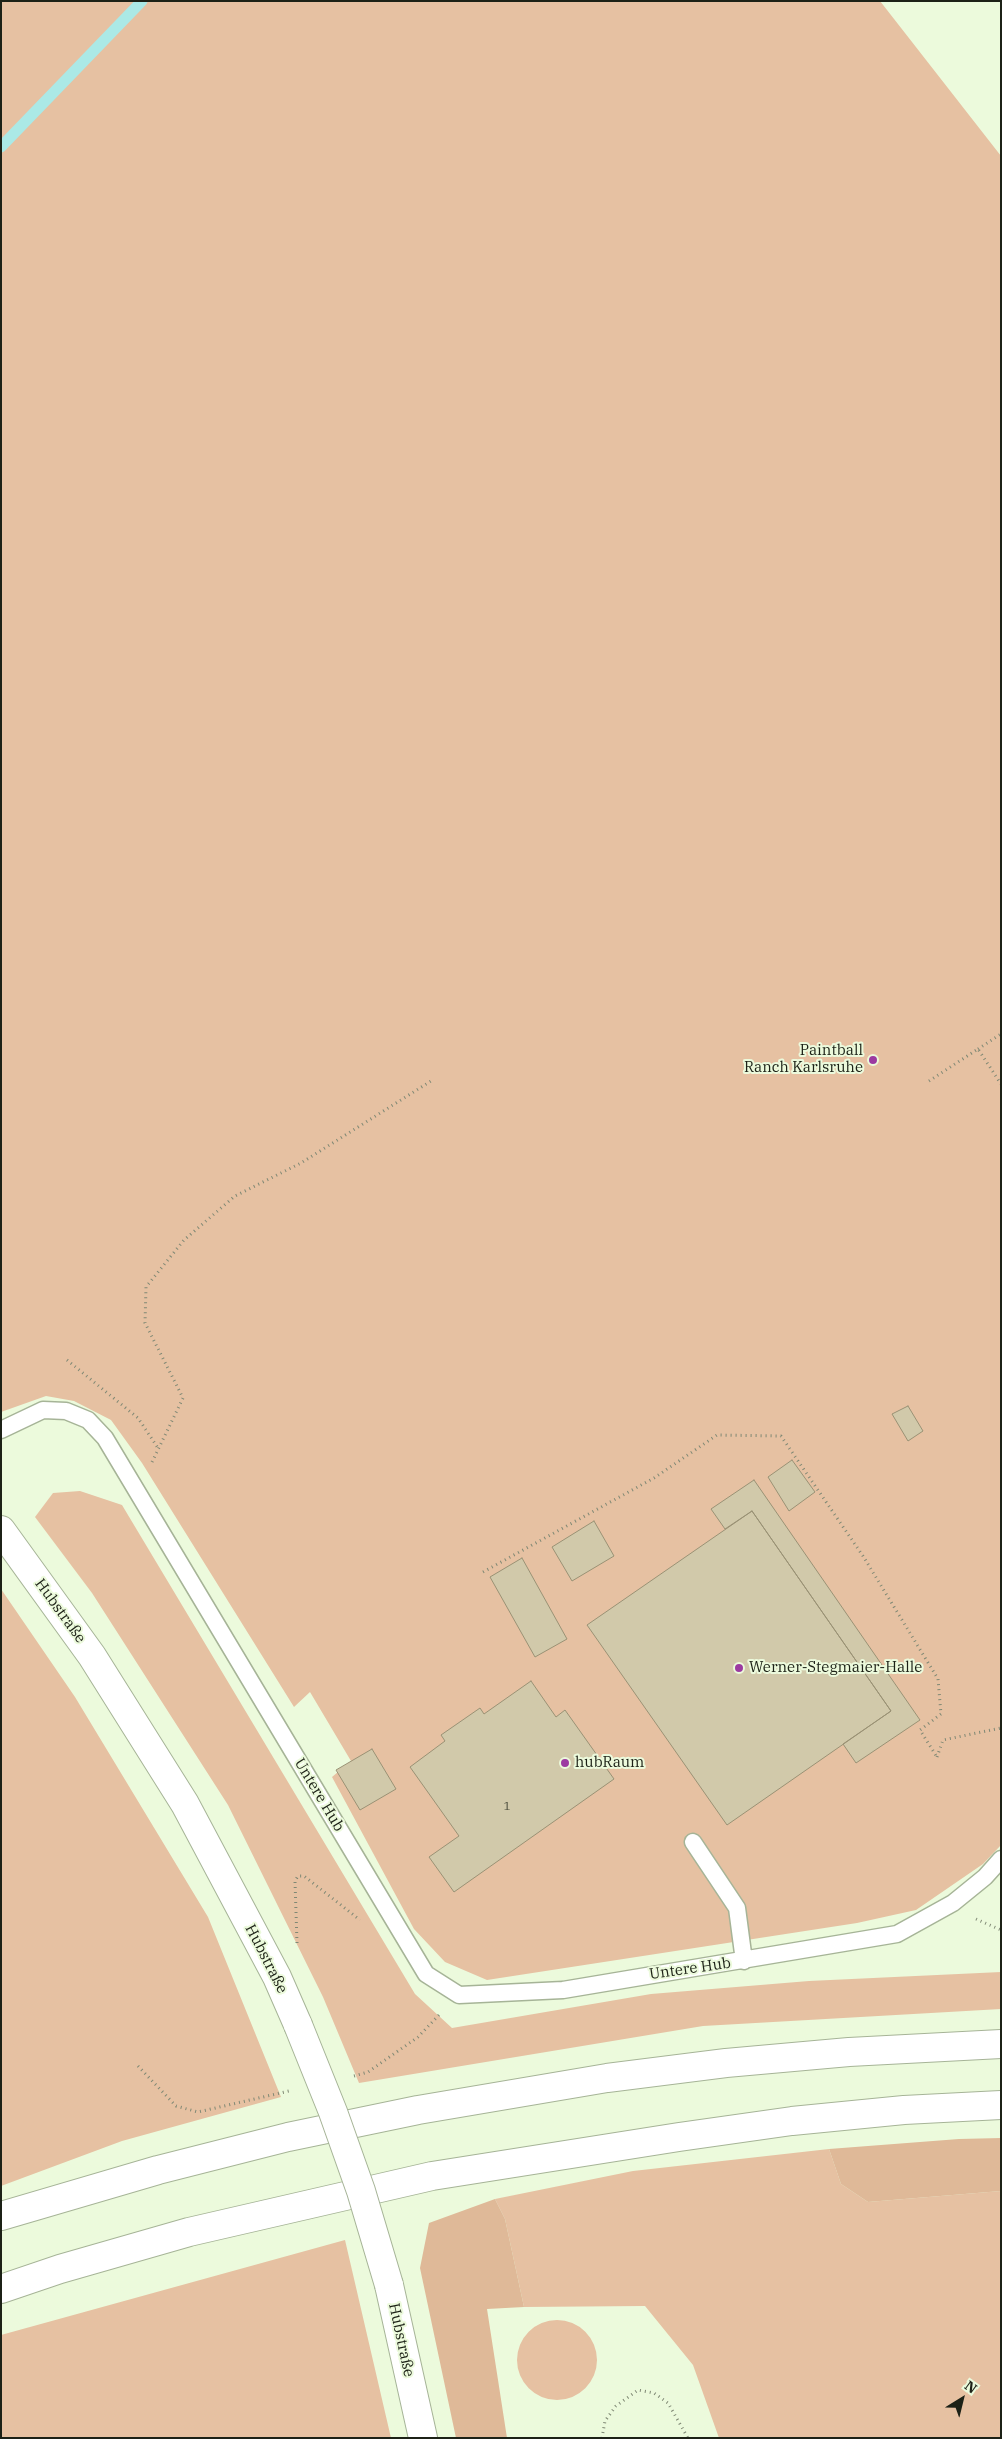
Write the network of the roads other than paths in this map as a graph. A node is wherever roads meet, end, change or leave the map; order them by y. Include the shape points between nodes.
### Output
1 (1, 1430) edge
2 (1, 1530) edge
3 (693, 1842) dead end
4 (1001, 1859) edge
5 (744, 1961) junction
6 (1001, 2044) edge
7 (1001, 2106) edge
8 (1, 2216) edge
9 (1, 2288) edge
10 (423, 2438) edge

1 - 5 lane, Untere Hub via 43,1410 66,1411 88,1420 105,1438 426,1974 459,1995 499,1994 563,1990
2 - 10 main road, Hubstraße, bridge via 92,1656 185,1804 277,1978 333,2112 361,2191 389,2285
3 - 5 lane via 737,1908
4 - 5 lane, Untere Hub via 953,1903 898,1934
6 - 8 main road via 726,2063 607,2078 418,2110 167,2167
7 - 9 main road via 904,2110 792,2121 432,2176 189,2232

